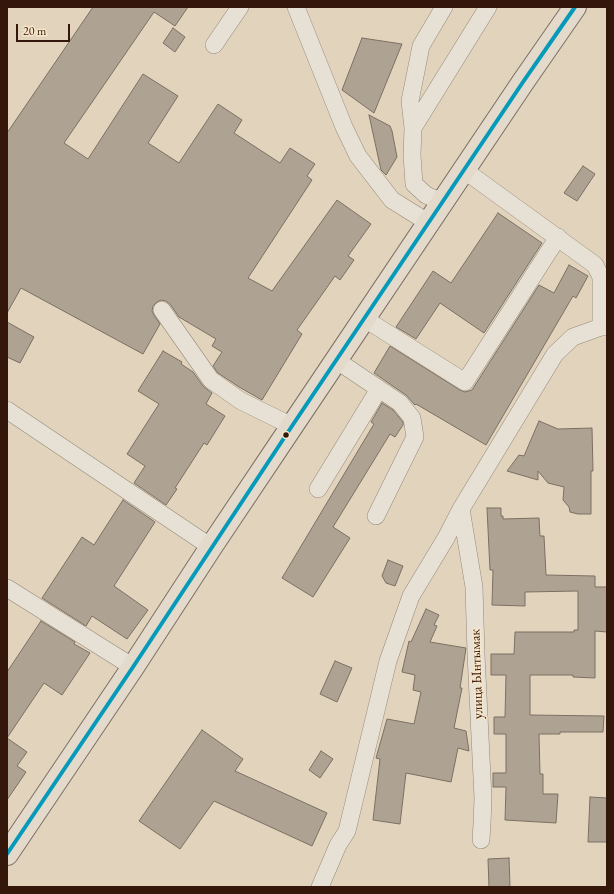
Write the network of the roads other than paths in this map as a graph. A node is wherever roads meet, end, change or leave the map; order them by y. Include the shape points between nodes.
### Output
1 (240, 7) edge
2 (296, 7) edge
3 (444, 7) edge
4 (488, 7) edge
5 (576, 7) edge
6 (214, 45) dead end
7 (413, 128) junction
8 (464, 170) junction
9 (442, 202) junction
10 (429, 222) junction
11 (558, 238) junction
12 (162, 310) dead end
13 (365, 319) junction
14 (604, 327) edge
15 (336, 360) junction
16 (379, 389) junction
17 (7, 410) edge
18 (292, 426) junction
19 (318, 489) dead end
20 (461, 509) junction
21 (376, 516) dead end
22 (211, 547) junction
23 (7, 588) edge
24 (133, 667) junction
25 (481, 840) dead end
26 (7, 854) edge
27 (320, 887) edge

1 - 6 street
2 - 10 street via 358,156 392,200
3 - 7 street via 421,46 410,101
4 - 7 street
5 - 8 main road
7 - 9 street via 414,184 426,195
8 - 9 main road
8 - 11 street
9 - 10 main road
10 - 13 main road
11 - 13 street via 465,382
11 - 14 street via 595,265 601,277
12 - 18 street via 211,380 241,401
13 - 15 main road
14 - 20 street via 573,337 555,354
15 - 16 street
15 - 18 main road
16 - 19 street
16 - 21 street via 400,403 412,418 415,437
17 - 22 street
18 - 22 main road
20 - 25 street, улица Ынтымак via 474,587 482,798
20 - 27 street via 411,596 388,661 347,831 338,845
22 - 24 main road
23 - 24 street
24 - 26 main road

